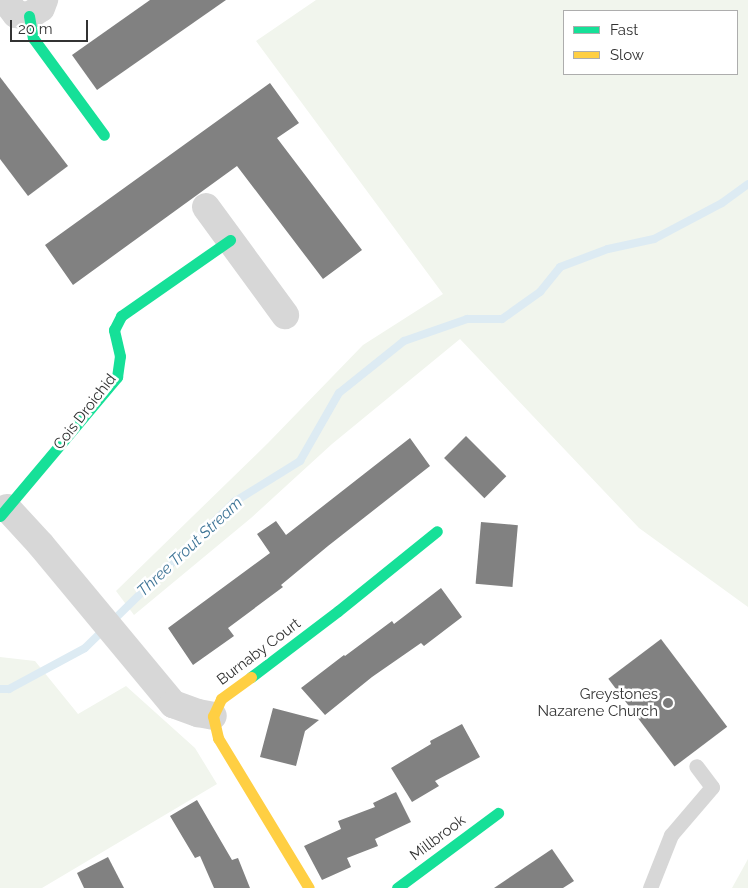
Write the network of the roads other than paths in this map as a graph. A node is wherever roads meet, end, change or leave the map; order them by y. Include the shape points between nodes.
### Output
1 (5, 0) edge
2 (36, 8) edge
3 (104, 135) dead end
4 (206, 207) dead end
5 (230, 240) junction
6 (285, 315) dead end
7 (3, 512) edge
8 (437, 531) dead end
9 (213, 716) junction
10 (696, 766) dead end
11 (498, 813) dead end
12 (309, 888) edge
13 (397, 888) edge
14 (650, 888) edge

1 - 2 street via 16,14
2 - 3 street via 33,38
4 - 5 street
5 - 6 street
5 - 7 street, Cois Droichid via 121,316 114,330 120,356 117,377
7 - 9 street, Cois Droichid via 41,545 173,704
8 - 9 street, Burnaby Court via 221,699
9 - 12 street via 218,738
10 - 14 lane via 712,788 671,835
11 - 13 street, Millbrook

